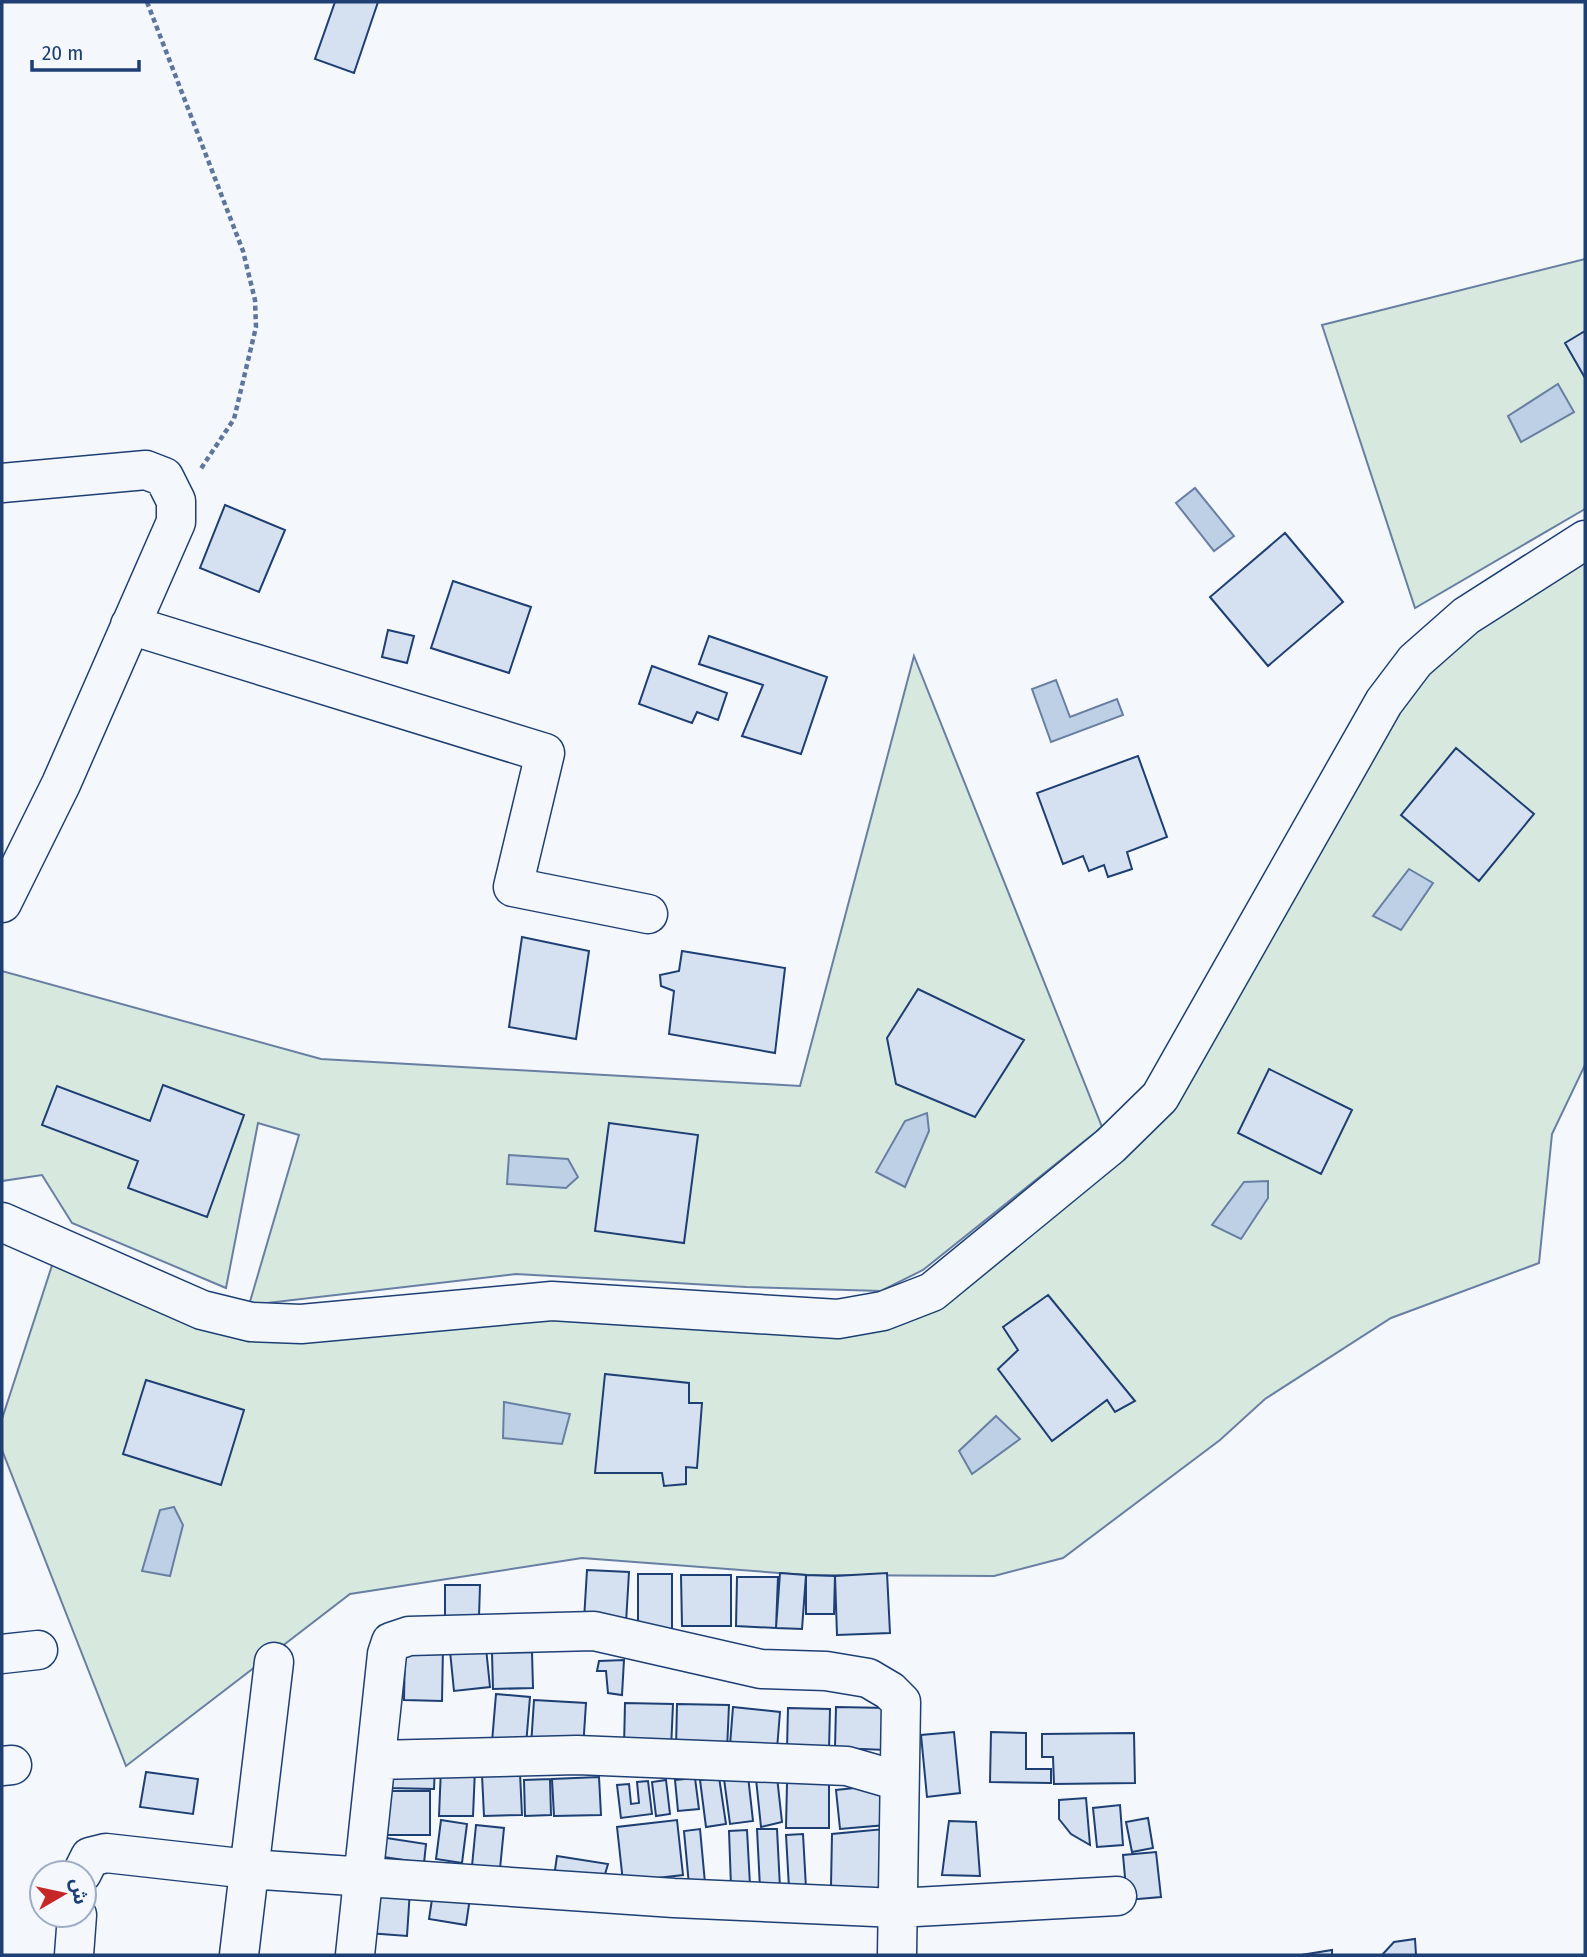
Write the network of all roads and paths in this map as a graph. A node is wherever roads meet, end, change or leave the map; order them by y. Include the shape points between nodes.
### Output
1 (148, 2) edge
2 (2, 482) edge
3 (176, 501) junction
4 (1585, 540) edge
5 (130, 625) junction
6 (2, 903) edge
7 (648, 914) dead end
8 (2, 1222) edge
9 (274, 1662) dead end
10 (376, 1760) junction
11 (899, 1781) junction
12 (89, 1859) edge
13 (249, 1869) junction
14 (363, 1874) junction
15 (1117, 1896) dead end
16 (897, 1908) junction
17 (76, 1929) edge
18 (74, 1955) edge
19 (239, 1955) edge
20 (355, 1955) edge
21 (897, 1955) edge

1 - 3 path via 243,251 255,300 256,327 234,419
2 - 3 street via 146,470 164,477
3 - 5 street via 176,522
4 - 8 street via 1466,616 1415,661 1384,702 1160,1097 1110,1146 932,1292 883,1311 838,1319 552,1301 300,1324 251,1322 202,1310
5 - 6 street via 61,784
5 - 7 street via 545,753 513,887
9 - 13 street
10 - 11 street via 577,1755 847,1766
10 - 11 street via 387,1654 398,1637 594,1631 761,1669 868,1678 901,1702
10 - 14 street
11 - 16 street
12 - 13 street via 106,1853
13 - 14 street
13 - 19 street
14 - 16 street via 674,1898
14 - 20 street
15 - 16 street
16 - 21 street
17 - 18 street

